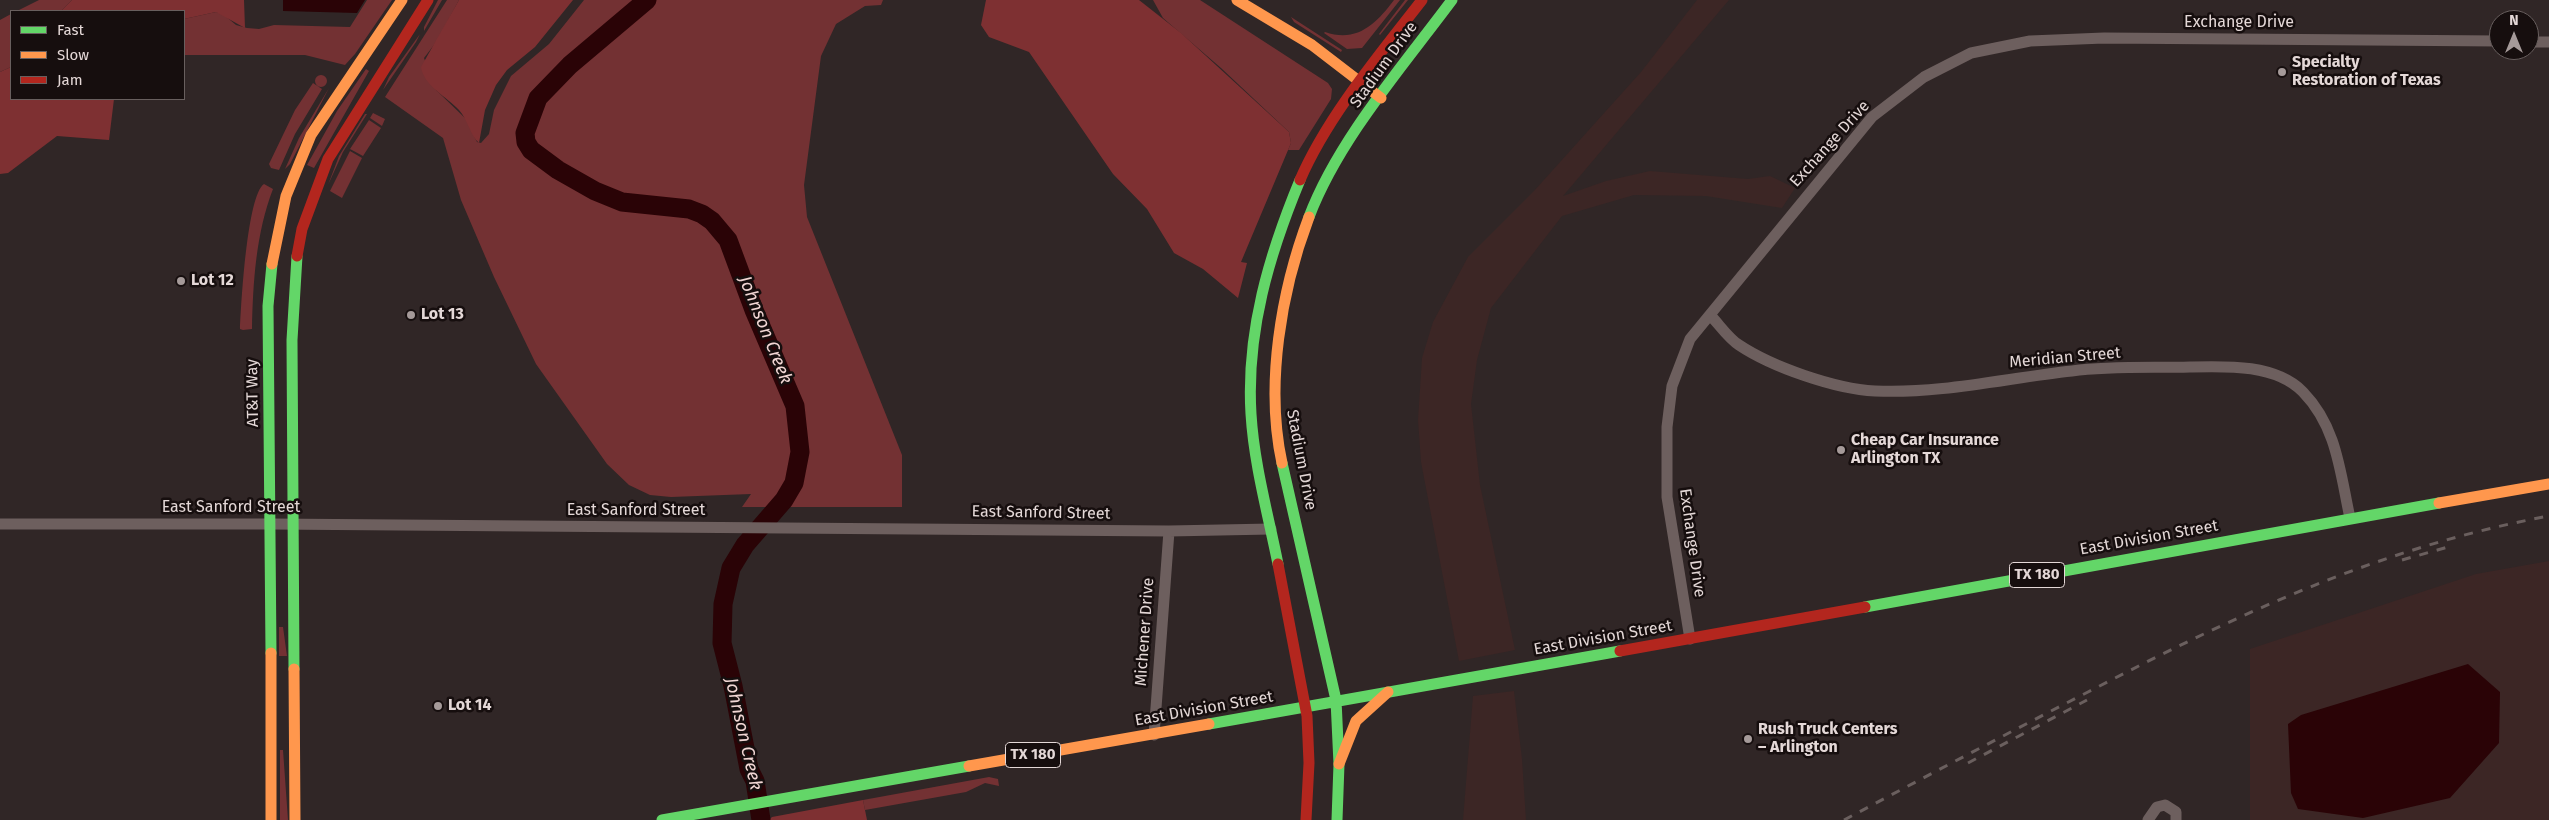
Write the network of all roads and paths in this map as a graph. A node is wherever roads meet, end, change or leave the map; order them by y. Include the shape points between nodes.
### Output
1 (402, 0) edge
2 (428, 0) edge
3 (1237, 0) edge
4 (1422, 0) edge
5 (1452, 0) edge
6 (2489, 41) edge
7 (1360, 79) junction
8 (1382, 98) junction
9 (1710, 315) junction
10 (1257, 325) junction
11 (1279, 329) junction
12 (2549, 484) edge
13 (2350, 518) junction
14 (0, 524) edge
15 (271, 524) junction
16 (294, 524) junction
17 (1271, 529) junction
18 (1169, 531) junction
19 (1690, 639) junction
20 (1390, 691) junction
21 (1336, 700) junction
22 (1306, 706) junction
23 (1154, 735) junction
24 (1339, 764) junction
25 (271, 820) edge
26 (295, 820) edge
27 (662, 820) edge
28 (1306, 820) edge
29 (1337, 820) edge
30 (2148, 820) edge
31 (2176, 820) edge

1 - 15 main road, AT&T Way via 311,135 279,221 269,277 268,306
2 - 16 main road via 328,159 302,229 293,297
3 - 7 main road
4 - 7 main road, Stadium Drive
5 - 8 main road, Stadium Drive
6 - 9 street, Exchange Drive via 2104,38 2030,42 1970,53 1924,77 1872,117
7 - 8 main road
7 - 10 main road, Stadium Drive via 1304,172 1280,229 1260,296
8 - 11 main road, Stadium Drive via 1339,156 1317,196 1302,235
9 - 13 street, Meridian Street via 1737,344 1770,362 1816,378 1874,391 1948,387 2075,370 2214,366 2273,374 2302,391 2321,414 2332,435
9 - 19 street, Exchange Drive via 1690,339 1672,386 1667,427 1667,497
10 - 11 main road
10 - 17 main road, Stadium Drive via 1251,413 1257,465
11 - 21 main road, Stadium Drive via 1274,404 1280,452
12 - 13 main road, East Division Street / TX 180
13 - 19 main road, East Division Street / TX 180
14 - 15 street, East Sanford Street
15 - 16 street, East Sanford Street
15 - 25 main road, AT&T Way
16 - 18 street, East Sanford Street
16 - 26 main road
17 - 18 street, East Sanford Street
17 - 22 main road, Stadium Drive
18 - 23 street, Michener Drive
19 - 20 main road, East Division Street / TX 180
20 - 21 main road, East Division Street / TX 180
20 - 24 main road via 1356,721
21 - 22 main road, East Division Street / TX 180
21 - 24 main road, Stadium Drive
22 - 23 main road, East Division Street / TX 180
22 - 28 main road, Stadium Drive via 1310,763
23 - 27 main road, East Division Street / TX 180
24 - 29 main road, Stadium Drive
30 - 31 street via 2156,807 2165,805 2176,812

